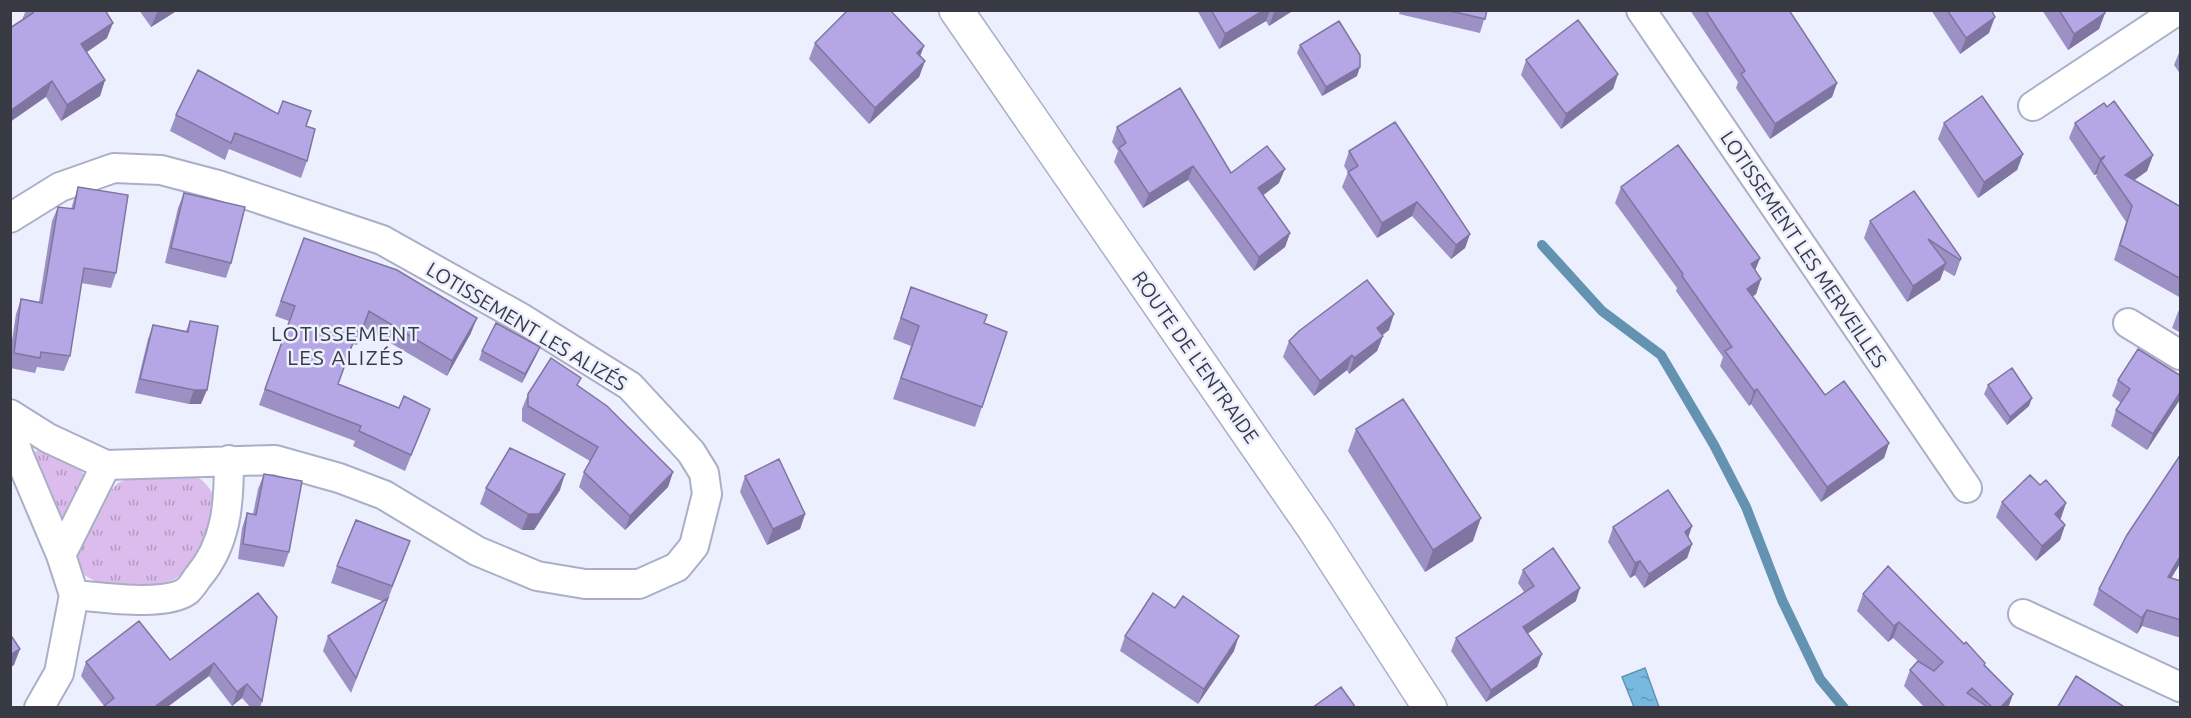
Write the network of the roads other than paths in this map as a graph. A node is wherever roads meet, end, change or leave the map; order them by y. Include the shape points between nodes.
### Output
1 (956, 10) edge
2 (1641, 10) edge
3 (2178, 10) edge
4 (2033, 106) dead end
5 (10, 218) edge
6 (2128, 323) dead end
7 (2181, 355) edge
8 (10, 414) edge
9 (10, 428) edge
10 (229, 460) junction
11 (106, 465) junction
12 (1967, 488) dead end
13 (61, 555) junction
14 (74, 595) junction
15 (2023, 614) dead end
16 (2181, 687) edge
17 (2181, 695) edge
18 (39, 708) edge
19 (1430, 708) edge
20 (2173, 708) edge

1 - 19 street, ROUTE DE L'ENTRAIDE via 1315,530
2 - 12 street, LOTISSEMENT LES MERVEILLES
3 - 4 street
5 - 10 street, LOTISSEMENT LES ALIZÉS via 60,187 114,168 161,170 382,240 523,319 630,386 691,452 704,472 707,494 694,546 677,567 639,585 585,584 537,576 477,552 384,495 339,478 275,460
6 - 7 street
8 - 11 street, LOTISSEMENT LES ALIZÉS via 48,438
9 - 13 street
10 - 11 street, LOTISSEMENT LES ALIZÉS
10 - 14 street via 229,502 219,539 210,563 187,592 158,600
11 - 13 street
13 - 14 street
14 - 18 street via 59,673
15 - 16 street
17 - 20 street

